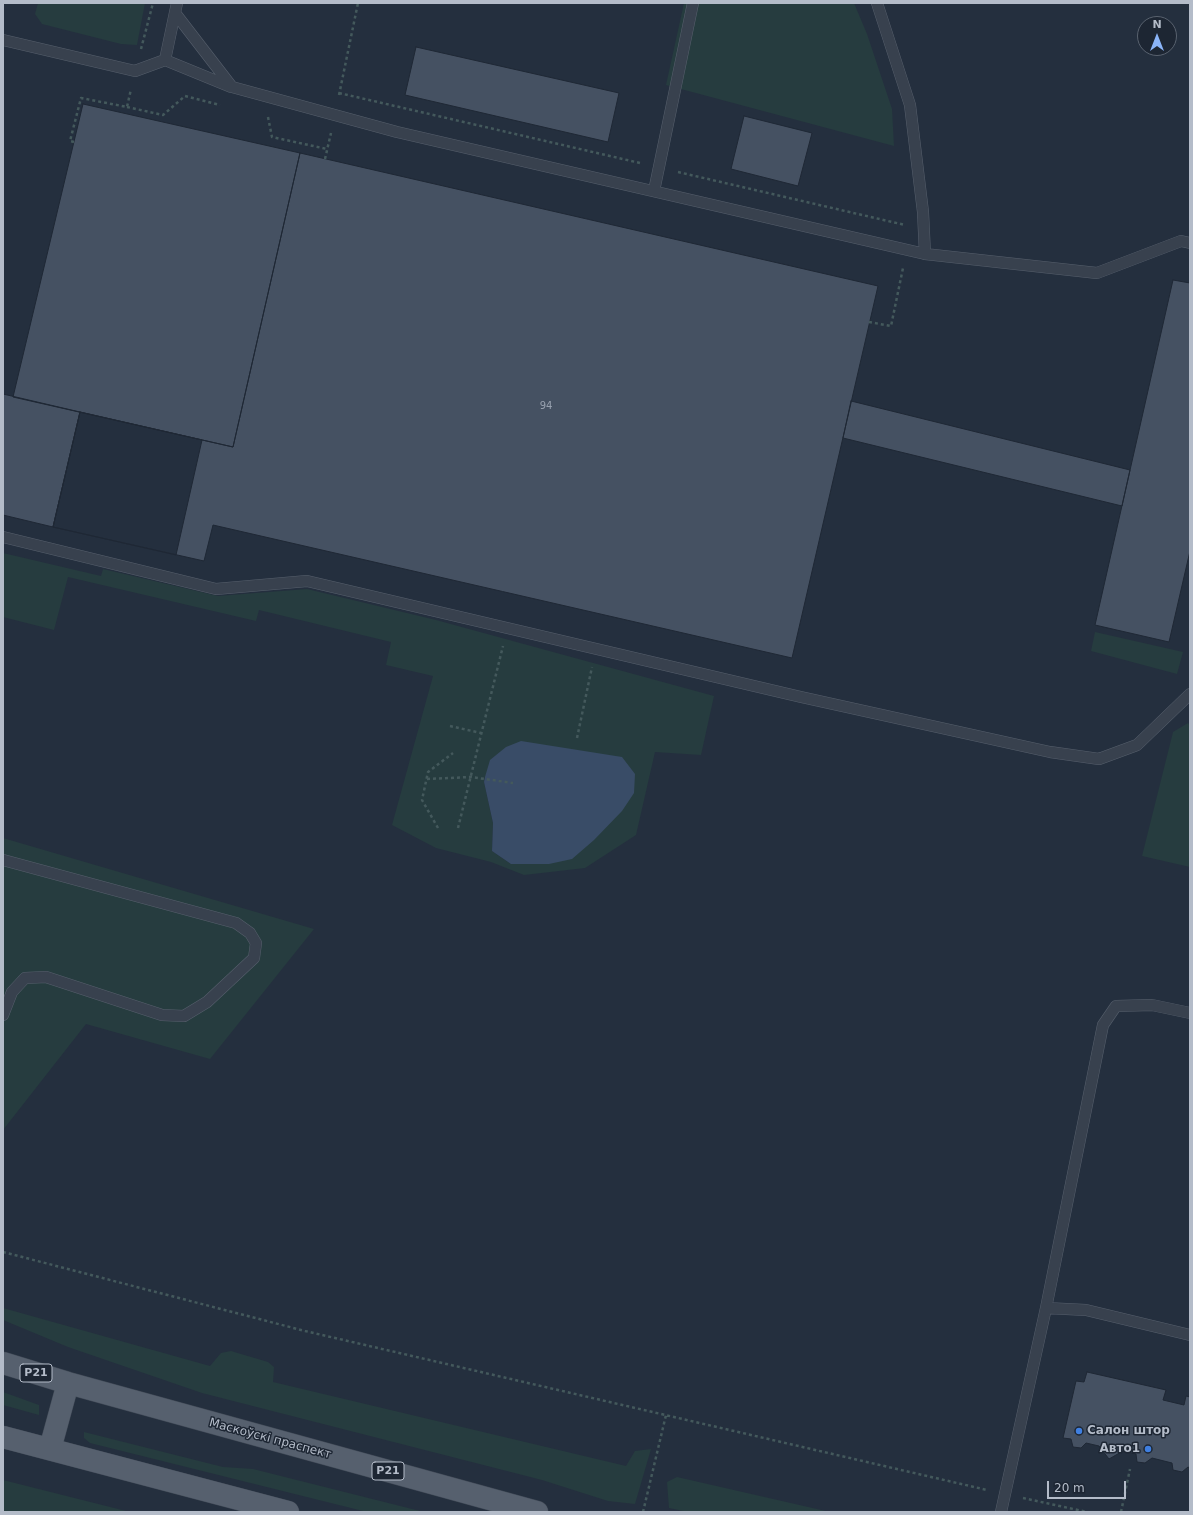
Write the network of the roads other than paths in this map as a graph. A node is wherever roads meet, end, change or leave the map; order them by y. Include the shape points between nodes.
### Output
1 (694, 3) edge
2 (877, 3) edge
3 (176, 8) edge
4 (3, 40) edge
5 (165, 60) junction
6 (232, 87) junction
7 (654, 191) junction
8 (1190, 243) edge
9 (925, 254) junction
10 (3, 537) edge
11 (1190, 694) edge
12 (3, 860) edge
13 (1190, 1013) edge
14 (3, 1015) edge
15 (1046, 1308) junction
16 (1190, 1335) edge
17 (3, 1363) edge
18 (68, 1383) junction
19 (3, 1437) edge
20 (50, 1449) junction
21 (288, 1512) edge
22 (537, 1512) edge
23 (1001, 1512) edge

1 - 7 lane
2 - 9 lane via 910,105 923,212
3 - 5 lane
3 - 6 lane
4 - 5 lane via 135,72
5 - 6 lane
6 - 7 lane via 335,115
7 - 9 lane
8 - 9 lane via 1181,241 1097,273
10 - 11 lane via 216,589 306,581 1050,752 1099,759 1137,745
12 - 14 lane via 236,923 250,933 256,943 254,958 207,1002 184,1016 162,1015 46,978 25,978 12,992
13 - 15 lane via 1152,1005 1116,1006 1103,1025
15 - 16 lane via 1086,1310
15 - 23 lane
17 - 18 main road, Маскоўскі праспект / Р21
18 - 20 main road
18 - 22 main road, Маскоўскі праспект / Р21
19 - 20 main road
20 - 21 main road

